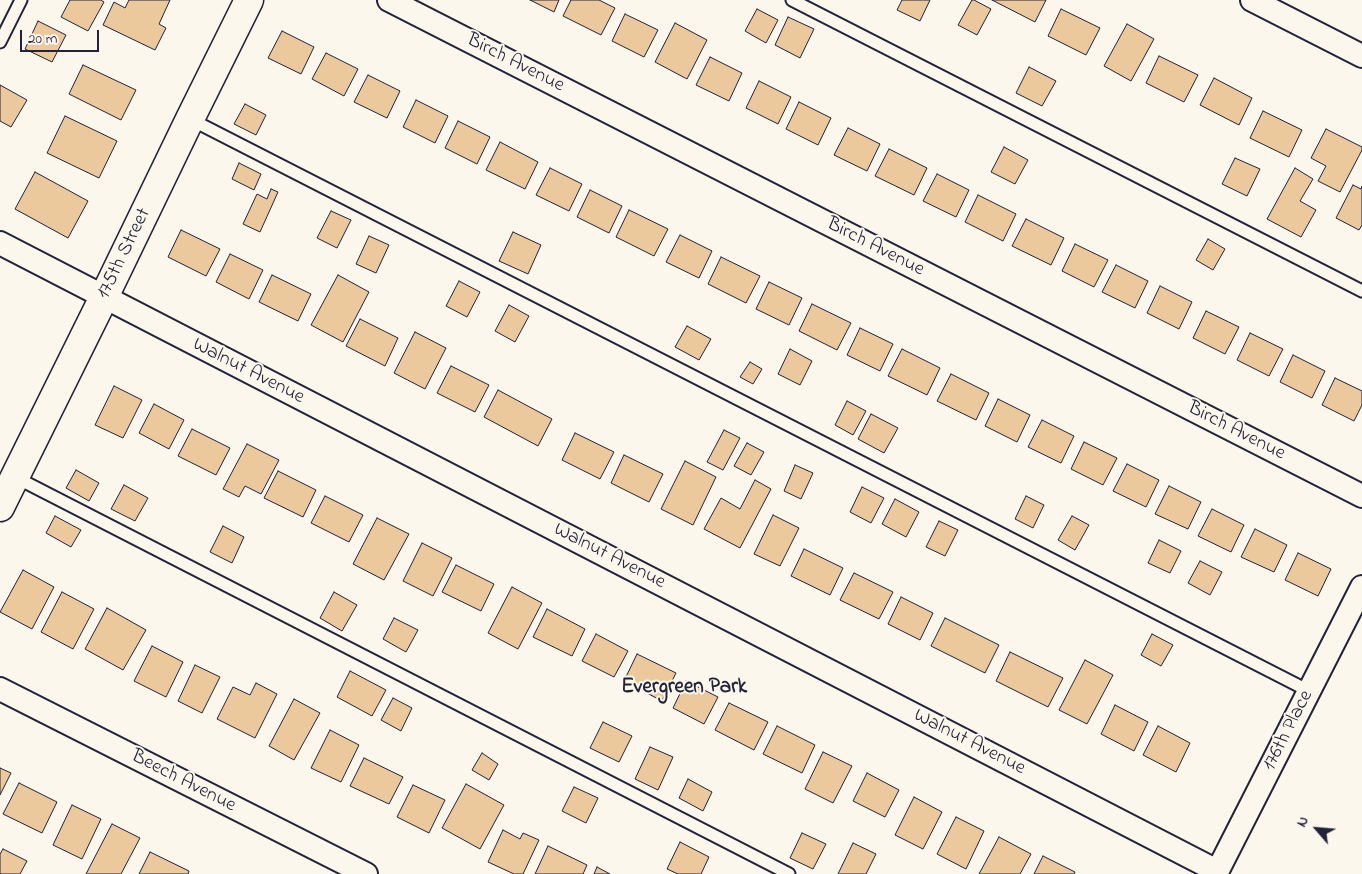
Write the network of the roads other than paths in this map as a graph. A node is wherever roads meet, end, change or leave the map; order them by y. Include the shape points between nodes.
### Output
1 (21, 0) edge
2 (249, 0) edge
3 (389, 0) edge
4 (792, 0) edge
5 (1252, 0) edge
6 (0, 42) edge
7 (1362, 56) edge
8 (190, 119) junction
9 (0, 243) edge
10 (1362, 290) edge
11 (104, 297) junction
12 (15, 476) junction
13 (1362, 496) edge
14 (0, 508) edge
15 (1362, 587) edge
16 (0, 689) edge
17 (1309, 691) junction
18 (1217, 872) edge
19 (366, 874) edge
20 (789, 874) edge

1 - 6 lane
2 - 8 street, 175th Street
3 - 13 street, Birch Avenue
4 - 10 lane
5 - 7 street
8 - 11 street, 175th Street
8 - 17 lane
9 - 11 street, Walnut Avenue
11 - 12 street, 175th Street
11 - 18 street, Walnut Avenue
12 - 14 street, 175th Street
12 - 20 lane
15 - 17 street, 176th Place
16 - 19 street, Beech Avenue
17 - 18 street, 176th Place

